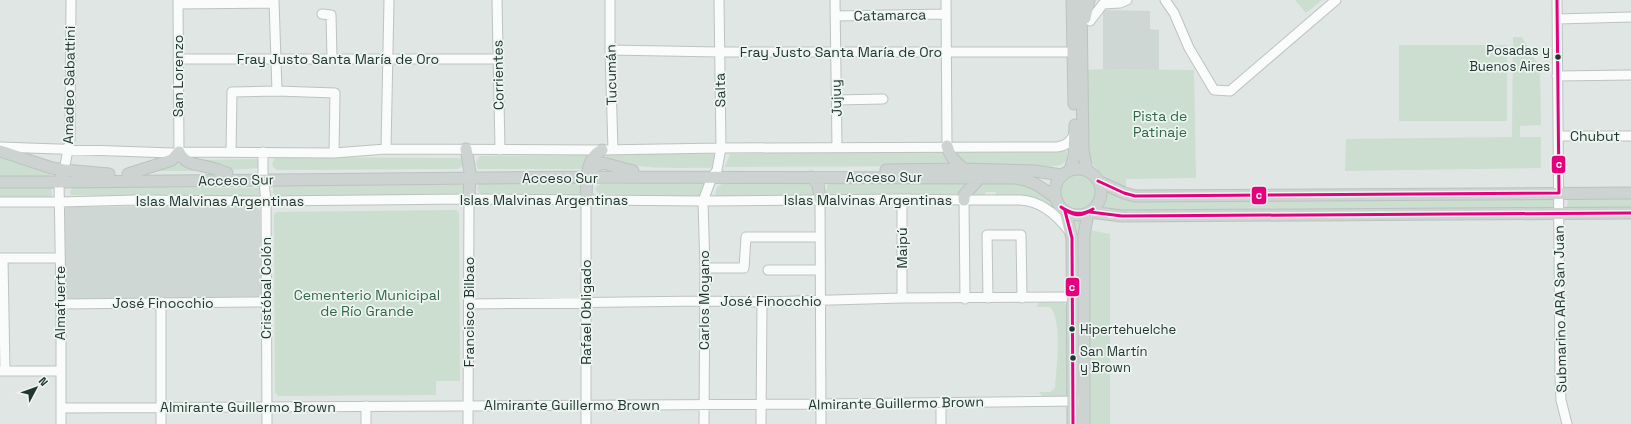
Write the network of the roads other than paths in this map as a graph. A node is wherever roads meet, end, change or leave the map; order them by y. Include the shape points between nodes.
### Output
1 (70, 0) edge
2 (389, 0) edge
3 (497, 0) edge
4 (610, 0) edge
5 (719, 0) edge
6 (835, 0) edge
7 (946, 0) edge
8 (1072, 0) edge
9 (1081, 0) edge
10 (1089, 0) edge
11 (1127, 0) edge
12 (1165, 0) edge
13 (1336, 0) edge
14 (1557, 0) edge
15 (274, 1) edge
16 (178, 2) edge
17 (322, 14) dead end
18 (946, 14) junction
19 (835, 16) junction
20 (1085, 17) junction
21 (1631, 17) edge
22 (1558, 19) junction
23 (1081, 34) junction
24 (610, 50) junction
25 (719, 52) junction
26 (835, 52) junction
27 (946, 52) junction
28 (1073, 52) junction
29 (332, 58) junction
30 (388, 58) junction
31 (178, 59) junction
32 (275, 59) junction
33 (498, 59) junction
34 (1631, 75) edge
35 (1558, 76) junction
36 (277, 91) junction
37 (883, 99) dead end
38 (837, 100) junction
39 (1075, 132) junction
40 (1558, 136) junction
41 (1631, 136) edge
42 (947, 146) junction
43 (0, 147) edge
44 (837, 147) junction
45 (721, 148) junction
46 (386, 149) junction
47 (466, 149) junction
48 (68, 150) junction
49 (500, 150) junction
50 (608, 150) junction
51 (0, 151) edge
52 (179, 152) junction
53 (231, 152) junction
54 (263, 152) junction
55 (334, 153) junction
56 (964, 169) junction
57 (64, 170) junction
58 (1088, 171) junction
59 (1066, 172) junction
60 (228, 173) junction
61 (128, 174) junction
62 (588, 174) junction
63 (714, 174) junction
64 (470, 175) junction
65 (263, 176) junction
66 (811, 177) junction
67 (980, 178) junction
68 (1098, 181) junction
69 (0, 182) edge
70 (59, 182) junction
71 (1559, 193) junction
72 (1631, 193) edge
73 (1056, 198) junction
74 (470, 199) junction
75 (820, 199) junction
76 (902, 199) junction
77 (586, 200) junction
78 (964, 200) junction
79 (702, 201) junction
80 (0, 202) edge
81 (60, 202) junction
82 (266, 202) junction
83 (1065, 211) junction
84 (1089, 212) junction
85 (1559, 214) junction
86 (1631, 214) edge
87 (820, 237) junction
88 (1072, 238) junction
89 (2, 258) edge
90 (60, 258) junction
91 (704, 268) junction
92 (768, 270) dead end
93 (820, 270) junction
94 (1073, 297) junction
95 (902, 298) junction
96 (988, 298) junction
97 (1022, 298) junction
98 (965, 299) junction
99 (704, 301) junction
100 (820, 301) junction
101 (161, 302) junction
102 (265, 302) junction
103 (762, 302) junction
104 (586, 303) junction
105 (61, 304) junction
106 (469, 304) junction
107 (2, 371) edge
108 (60, 371) junction
109 (1078, 401) junction
110 (704, 403) junction
111 (941, 403) junction
112 (586, 404) junction
113 (761, 404) junction
114 (821, 404) junction
115 (468, 405) junction
116 (267, 406) junction
117 (366, 406) junction
118 (161, 407) junction
119 (61, 408) junction
120 (61, 424) edge
121 (162, 424) edge
122 (267, 424) edge
123 (366, 424) edge
124 (468, 424) edge
125 (586, 424) edge
126 (704, 424) edge
127 (761, 424) edge
128 (821, 424) edge
129 (941, 424) edge
130 (1073, 424) edge
131 (1084, 424) edge
132 (1567, 424) edge

1 - 48 street, Amadeo Sabattini via 71,116
2 - 30 street
3 - 33 street, Corrientes
4 - 24 street, Tucumán
5 - 25 street, Salta
6 - 19 street, Jujuy
7 - 18 street, Catamarca
8 - 28 main road
9 - 23 main road
10 - 20 main road
11 - 20 street via 1103,4 1090,21
12 - 13 street via 1214,90 1230,91
14 - 22 street, Submarino ARA San Juan
15 - 16 street
15 - 32 street
16 - 31 street, San Lorenzo
17 - 29 street via 331,15
18 - 19 street, Catamarca
18 - 27 street, Catamarca
19 - 26 street, Jujuy
20 - 23 main road
21 - 22 street
22 - 35 street, Submarino ARA San Juan
23 - 58 main road via 1083,150
24 - 25 street, Fray Justo Santa María de Oro
24 - 50 street, Tucumán
25 - 26 street, Fray Justo Santa María de Oro
25 - 45 street, Salta
26 - 27 street, Fray Justo Santa María de Oro
26 - 38 street, Jujuy
27 - 28 street, Fray Justo Santa María de Oro
27 - 42 street, Catamarca
28 - 39 main road
29 - 30 street, Fray Justo Santa María de Oro
29 - 32 street, Fray Justo Santa María de Oro
30 - 33 street, Fray Justo Santa María de Oro
30 - 46 street
31 - 32 street, Fray Justo Santa María de Oro
31 - 52 street, San Lorenzo
32 - 36 street
33 - 49 street, Corrientes
34 - 35 street
35 - 40 street, Submarino ARA San Juan
36 - 53 street via 232,92
36 - 55 street via 335,93
37 - 38 street
38 - 44 street, Jujuy
39 - 42 street via 1071,141 1062,146
39 - 59 main road via 1074,156
40 - 41 street, Chubut
40 - 71 street, Submarino ARA San Juan
42 - 44 street
42 - 56 main road via 953,159
43 - 48 street
44 - 45 street
45 - 50 street
45 - 63 street, Salta
46 - 47 street
46 - 55 street
47 - 49 street
47 - 64 main road
48 - 52 street
48 - 57 street, Amadeo Sabattini
49 - 50 street
50 - 62 main road via 592,157
51 - 57 main road, Acceso Sur
52 - 53 street
52 - 60 main road via 181,158 191,163
52 - 61 main road via 172,160
53 - 54 street
54 - 55 street
54 - 65 street, Cristóbal Colón
56 - 59 main road, Acceso Sur
56 - 63 main road, Acceso Sur
57 - 61 main road, Acceso Sur via 100,175
57 - 70 main road
58 - 59 main road via 1082,169
58 - 68 main road
59 - 73 main road via 1055,186
60 - 61 main road, Acceso Sur
60 - 65 main road, Acceso Sur
62 - 63 main road, Acceso Sur
62 - 63 main road, Acceso Sur via 633,171
62 - 64 main road, Acceso Sur
62 - 77 main road
63 - 66 main road, Acceso Sur
63 - 79 street, Carlos Moyano
64 - 65 main road, Acceso Sur
64 - 74 main road
65 - 70 main road, Acceso Sur
65 - 82 street, Cristóbal Colón
66 - 67 main road, Acceso Sur
66 - 75 main road via 818,184
67 - 73 main road, Acceso Sur via 1023,178
67 - 78 main road via 964,195
68 - 71 main road via 1135,196
68 - 84 main road via 1101,188 1099,202
69 - 70 main road, Acceso Sur
70 - 81 street, Almafuerte
71 - 72 main road
71 - 85 street, Submarino ARA San Juan
73 - 83 main road
74 - 77 street, Islas Malvinas Argentinas
74 - 82 street, Islas Malvinas Argentinas
74 - 106 street, Francisco Bilbao
75 - 76 street, Islas Malvinas Argentinas
75 - 79 street, Islas Malvinas Argentinas
75 - 87 street
76 - 78 street, Islas Malvinas Argentinas
76 - 95 street, Maipú
77 - 79 street, Islas Malvinas Argentinas
77 - 104 street, Rafael Obligado
78 - 88 street, Islas Malvinas Argentinas via 1028,200 1042,205 1054,214
78 - 98 street
79 - 91 street, Carlos Moyano
80 - 81 street, Islas Malvinas Argentinas
81 - 82 street, Islas Malvinas Argentinas
81 - 90 street, Almafuerte
82 - 102 street, Cristóbal Colón
83 - 84 main road via 1077,215
83 - 88 main road
84 - 85 main road via 1122,216
84 - 109 main road via 1084,235
85 - 86 main road
85 - 132 street, Submarino ARA San Juan via 1560,377 1561,400
87 - 91 street via 746,237 744,268
87 - 93 street
88 - 94 main road
89 - 90 street
89 - 107 street
90 - 105 street, Almafuerte
91 - 99 street, Carlos Moyano
92 - 93 street
93 - 100 street
94 - 97 street, José Finocchio
94 - 109 main road
95 - 98 street, José Finocchio
95 - 100 street, José Finocchio
96 - 97 street, José Finocchio
96 - 97 street via 987,235 1022,235
96 - 98 street, José Finocchio
99 - 103 street, José Finocchio
99 - 104 street, José Finocchio
99 - 110 street, Carlos Moyano
100 - 103 street, José Finocchio
100 - 114 street
101 - 102 street, José Finocchio
101 - 105 street, José Finocchio
101 - 118 street
102 - 116 street, Cristóbal Colón
103 - 113 street
104 - 106 street, José Finocchio
104 - 112 street, Rafael Obligado
105 - 108 street, Almafuerte
106 - 115 street, Francisco Bilbao
107 - 108 street
108 - 119 street, Almafuerte
109 - 111 street, Almirante Guillermo Brown
109 - 130 main road
109 - 131 main road
110 - 112 street, Almirante Guillermo Brown
110 - 113 street, Almirante Guillermo Brown
110 - 126 street, Carlos Moyano
111 - 114 street, Almirante Guillermo Brown
111 - 129 street
112 - 115 street, Almirante Guillermo Brown
112 - 125 street, Rafael Obligado
113 - 114 street, Almirante Guillermo Brown
113 - 127 street
114 - 128 street
115 - 117 street, Almirante Guillermo Brown
115 - 124 street, Francisco Bilbao
116 - 117 street, Almirante Guillermo Brown
116 - 118 street, Almirante Guillermo Brown
116 - 122 street, Cristóbal Colón
117 - 123 street
118 - 119 street, Almirante Guillermo Brown
118 - 121 street
119 - 120 street, Almafuerte

